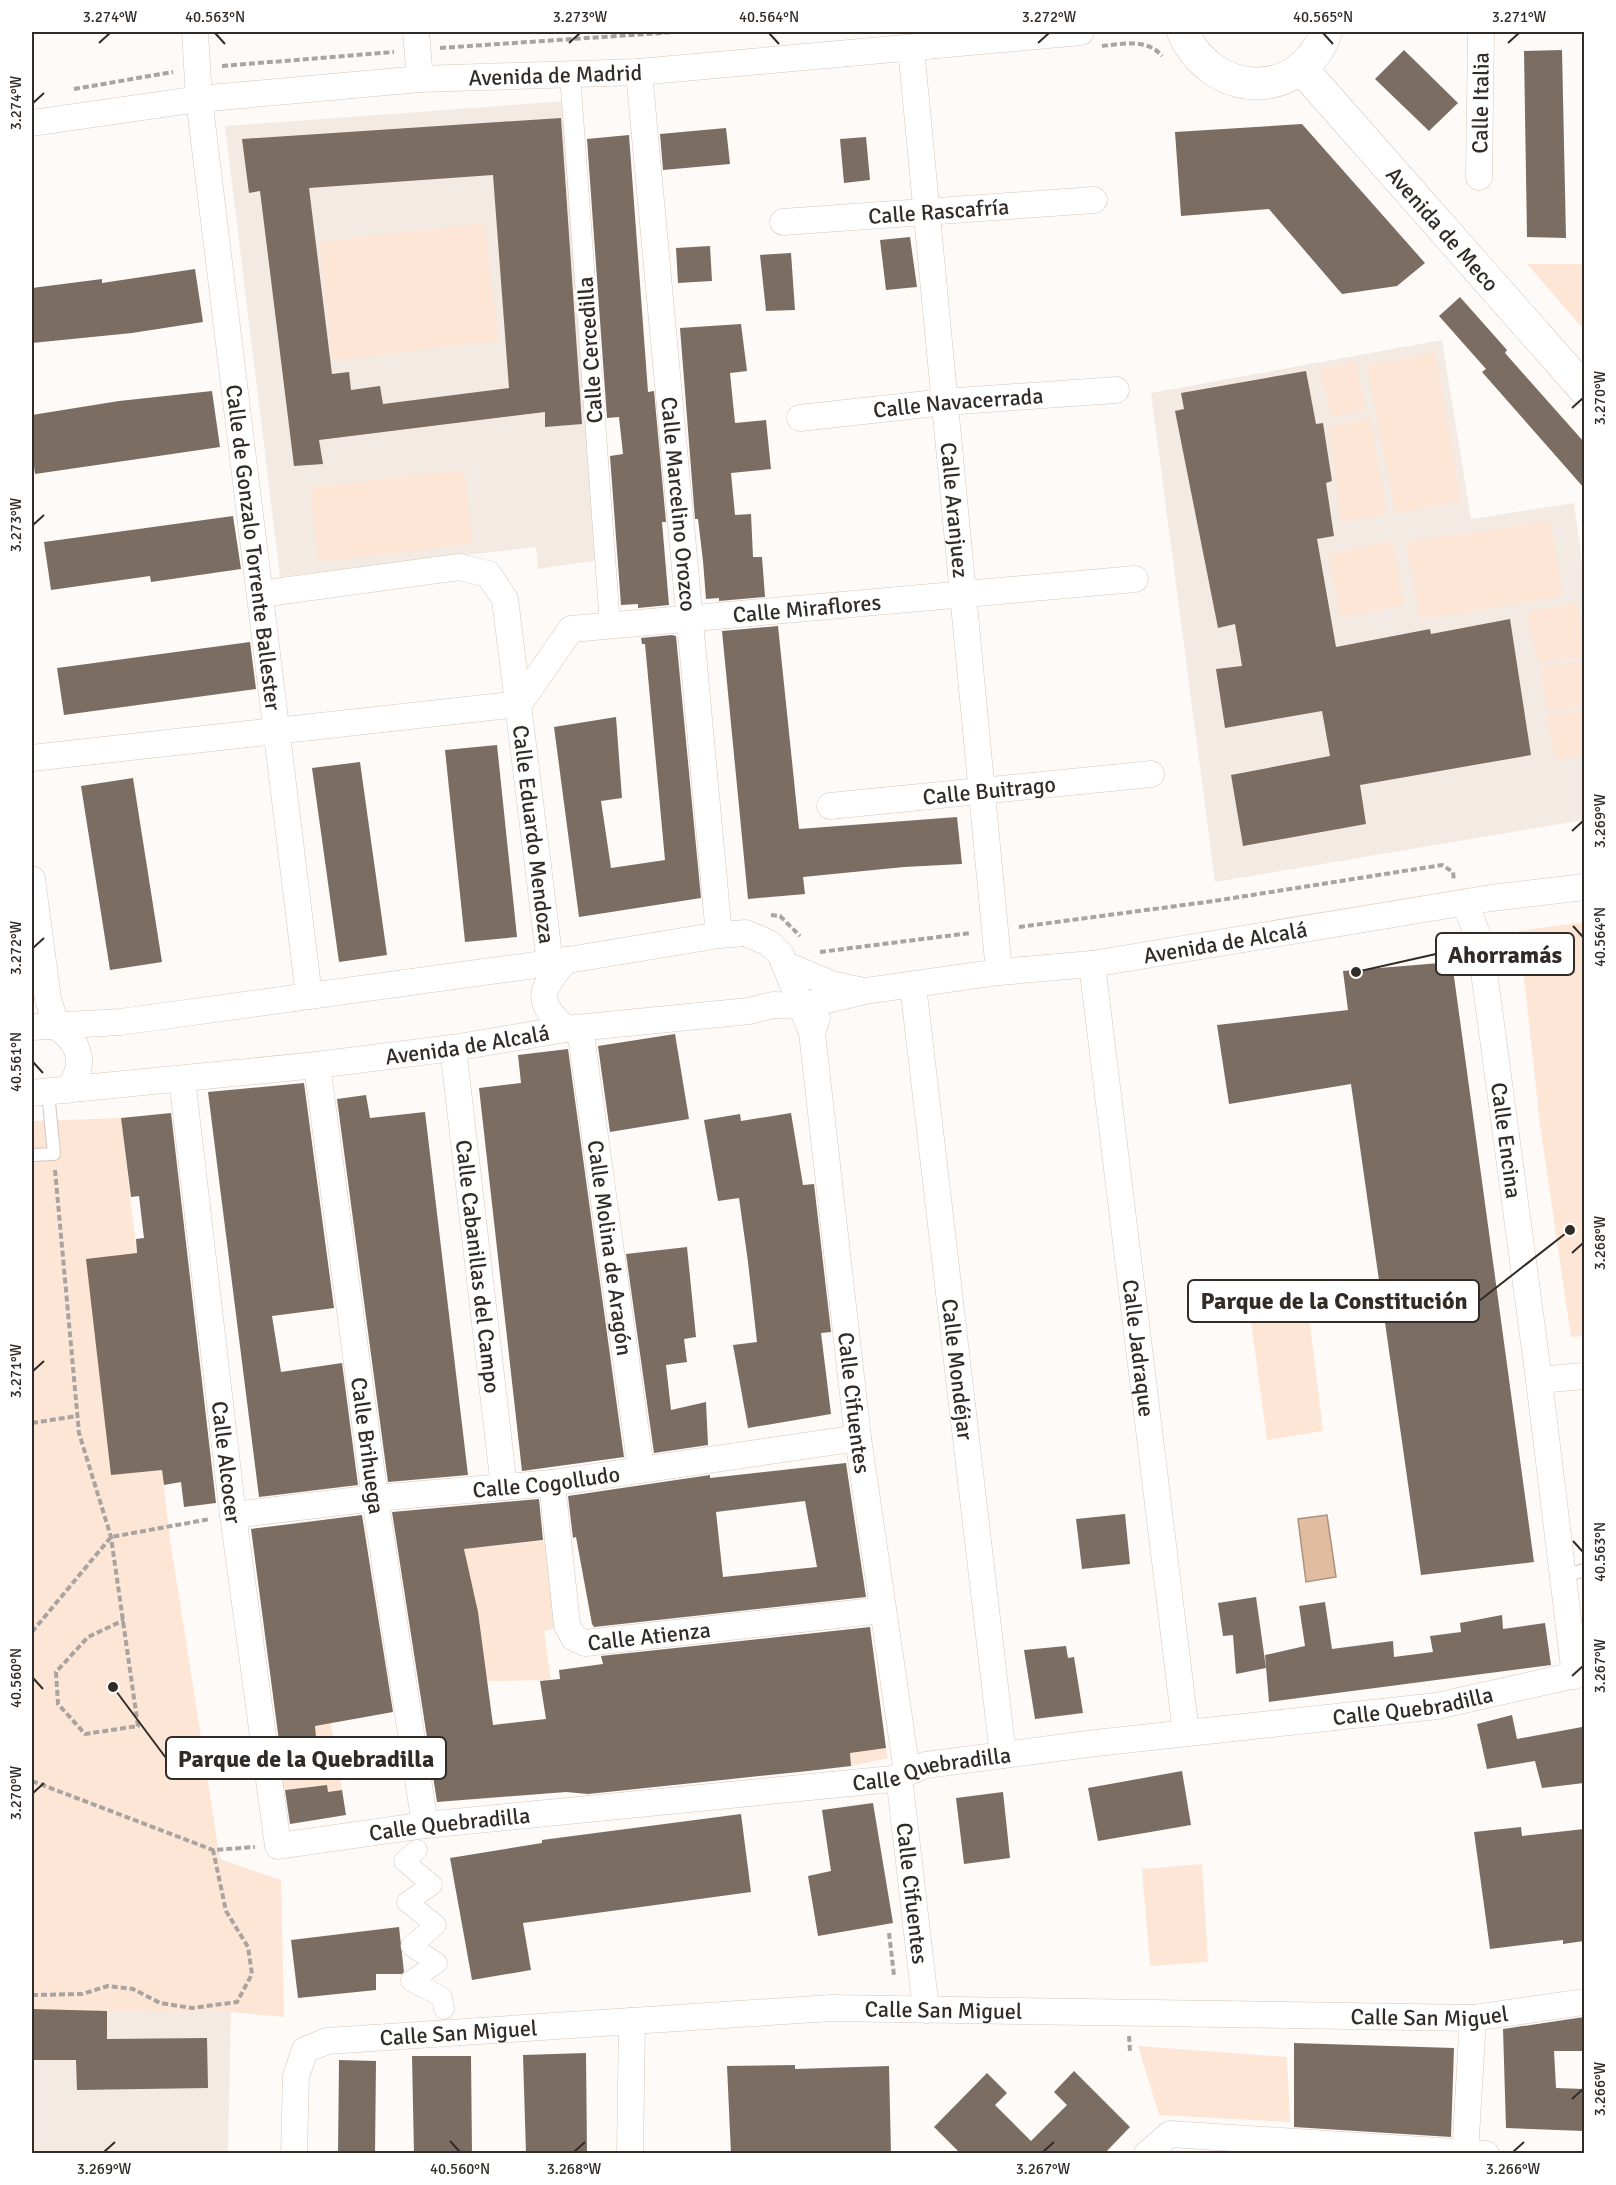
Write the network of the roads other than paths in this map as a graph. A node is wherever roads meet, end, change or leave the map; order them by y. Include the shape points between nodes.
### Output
1 (195, 32) edge
2 (416, 32) edge
3 (1183, 32) edge
4 (1326, 32) edge
5 (1481, 32) edge
6 (1091, 39) edge
7 (840, 43) edge
8 (911, 48) junction
9 (1302, 69) junction
10 (639, 72) junction
11 (570, 74) junction
12 (420, 79) junction
13 (199, 99) junction
14 (32, 123) edge
15 (1479, 177) dead end
16 (1094, 200) dead end
17 (927, 212) junction
18 (783, 222) dead end
19 (1584, 388) edge
20 (1116, 390) dead end
21 (945, 402) junction
22 (801, 418) dead end
23 (1135, 579) dead end
24 (260, 594) junction
25 (963, 596) junction
26 (689, 618) junction
27 (610, 626) junction
28 (519, 704) junction
29 (276, 730) junction
30 (32, 758) edge
31 (1151, 774) dead end
32 (981, 789) junction
33 (830, 806) dead end
34 (32, 879) edge
35 (1584, 887) edge
36 (1465, 903) junction
37 (719, 935) junction
38 (558, 962) junction
39 (1092, 964) junction
40 (786, 970) junction
41 (999, 972) junction
42 (913, 984) junction
43 (866, 991) junction
44 (309, 996) junction
45 (834, 999) junction
46 (773, 1005) junction
47 (801, 1006) junction
48 (32, 1027) edge
49 (57, 1027) junction
50 (573, 1029) junction
51 (812, 1033) junction
52 (453, 1048) junction
53 (317, 1065) junction
54 (182, 1078) junction
55 (49, 1092) edge
56 (32, 1155) edge
57 (1584, 1377) edge
58 (1539, 1380) junction
59 (858, 1438) junction
60 (641, 1469) junction
61 (552, 1483) junction
62 (504, 1487) junction
63 (375, 1498) junction
64 (233, 1515) junction
65 (1574, 1574) edge
66 (883, 1610) junction
67 (1580, 1675) edge
68 (1186, 1733) junction
69 (1004, 1755) junction
70 (903, 1774) junction
71 (425, 1825) junction
72 (278, 1846) joint
73 (417, 1850) dead end
74 (1584, 2002) edge
75 (443, 2003) dead end
76 (926, 2010) junction
77 (1473, 2018) junction
78 (632, 2021) junction
79 (1301, 2148) edge
80 (1368, 2150) edge
81 (1465, 2153) edge
82 (294, 2154) edge
83 (630, 2154) edge
84 (1147, 2154) edge
85 (1486, 2154) edge

1 - 13 street, Calle de Gonzalo Torrente Ballester
2 - 12 street
3 - 9 street via 1205,66 1227,80 1275,81
4 - 9 street via 1318,51
5 - 15 street, Calle Italia
6 - 8 street, Avenida de Madrid
7 - 8 street, Avenida de Madrid
7 - 10 street, Avenida de Madrid
8 - 17 street, Calle Aranjuez
9 - 19 street, Avenida de Meco
10 - 11 street, Avenida de Madrid
10 - 26 street, Calle Marcelino Orozco
11 - 12 street, Avenida de Madrid
11 - 27 street, Calle Cercedilla
12 - 13 street, Avenida de Madrid
13 - 14 street, Avenida de Madrid
13 - 24 street, Calle de Gonzalo Torrente Ballester
16 - 17 street, Calle Rascafría
17 - 18 street, Calle Rascafría
17 - 21 street, Calle Aranjuez
20 - 21 street, Calle Navacerrada
21 - 22 street, Calle Navacerrada
21 - 25 street, Calle Aranjuez
23 - 25 street, Calle Miraflores
24 - 28 street, Calle Eduardo Mendoza via 459,567 488,574 505,599
24 - 29 street, Calle de Gonzalo Torrente Ballester
25 - 26 street, Calle Miraflores
25 - 32 street, Calle Aranjuez
26 - 27 street, Calle Miraflores
26 - 37 street, Calle Marcelino Orozco
27 - 28 street, Calle Miraflores via 571,629
28 - 29 street
28 - 38 street, Calle Eduardo Mendoza
29 - 30 street
29 - 44 street, Calle de Gonzalo Torrente Ballester
31 - 32 street, Calle Buitrago
32 - 33 street, Calle Buitrago
32 - 41 street, Calle Aranjuez
34 - 49 street via 48,999
35 - 36 street, Avenida de Alcalá
36 - 39 street, Avenida de Alcalá
36 - 58 street, Calle Encina via 1480,942
37 - 38 street, Avenida de Alcalá
37 - 40 street, Avenida de Alcalá via 746,933 760,937 781,955
38 - 44 street, Avenida de Alcalá
38 - 50 street via 545,984 544,1000 551,1016
39 - 41 street, Avenida de Alcalá
39 - 68 street, Calle Jadraque
40 - 43 street, Avenida de Alcalá
40 - 46 street via 785,989
40 - 47 street, Calle Cifuentes
41 - 42 street, Avenida de Alcalá
42 - 43 street, Avenida de Alcalá
42 - 69 street, Calle Mondéjar
43 - 45 street, Avenida de Alcalá
44 - 49 street, Avenida de Alcalá via 120,1023
45 - 47 street, Avenida de Alcalá
45 - 51 street via 821,1012
46 - 47 street, Avenida de Alcalá
46 - 50 street, Avenida de Alcalá via 749,1011
47 - 51 street, Calle Cifuentes
48 - 49 street, Avenida de Alcalá
49 - 55 street via 68,1035 79,1060 78,1076
50 - 52 street, Avenida de Alcalá
50 - 60 street, Calle Molina de Aragón
51 - 59 street, Calle Cifuentes
52 - 53 street, Avenida de Alcalá
52 - 62 street, Calle Cabanillas del Campo
53 - 54 street, Avenida de Alcalá
53 - 63 street, Calle Brihuega
54 - 55 street, Avenida de Alcalá
54 - 64 street, Calle Alcocer
55 - 56 lane via 54,1154
57 - 58 street
58 - 65 street, Calle Encina
59 - 60 street, Calle Cogolludo
59 - 66 street, Calle Cifuentes
60 - 61 street, Calle Cogolludo
61 - 62 street, Calle Cogolludo
61 - 66 street, Calle Atienza via 567,1625 574,1638 585,1643
62 - 63 street, Calle Cogolludo
63 - 64 street, Calle Cogolludo
63 - 71 street, Calle Brihuega
64 - 72 street, Calle Alcocer
65 - 67 street, Calle Encina
66 - 70 street, Calle Cifuentes
67 - 68 street, Calle Quebradilla via 1437,1706
68 - 69 street, Calle Quebradilla
69 - 70 street, Calle Quebradilla via 926,1765
70 - 71 street, Calle Quebradilla via 892,1779
70 - 76 street, Calle Cifuentes
71 - 72 street, Calle Quebradilla
73 - 75 street via 404,1861 432,1885 407,1902 436,1925 411,1946 437,1963 411,1981
74 - 77 street, Calle San Miguel
76 - 77 street, Calle San Miguel
76 - 78 street, Calle San Miguel via 831,2008
77 - 81 street
78 - 82 street, Calle San Miguel via 327,2041 305,2050 296,2076
78 - 83 street
79 - 80 street
79 - 84 street via 1170,2134
80 - 81 street
81 - 85 street

